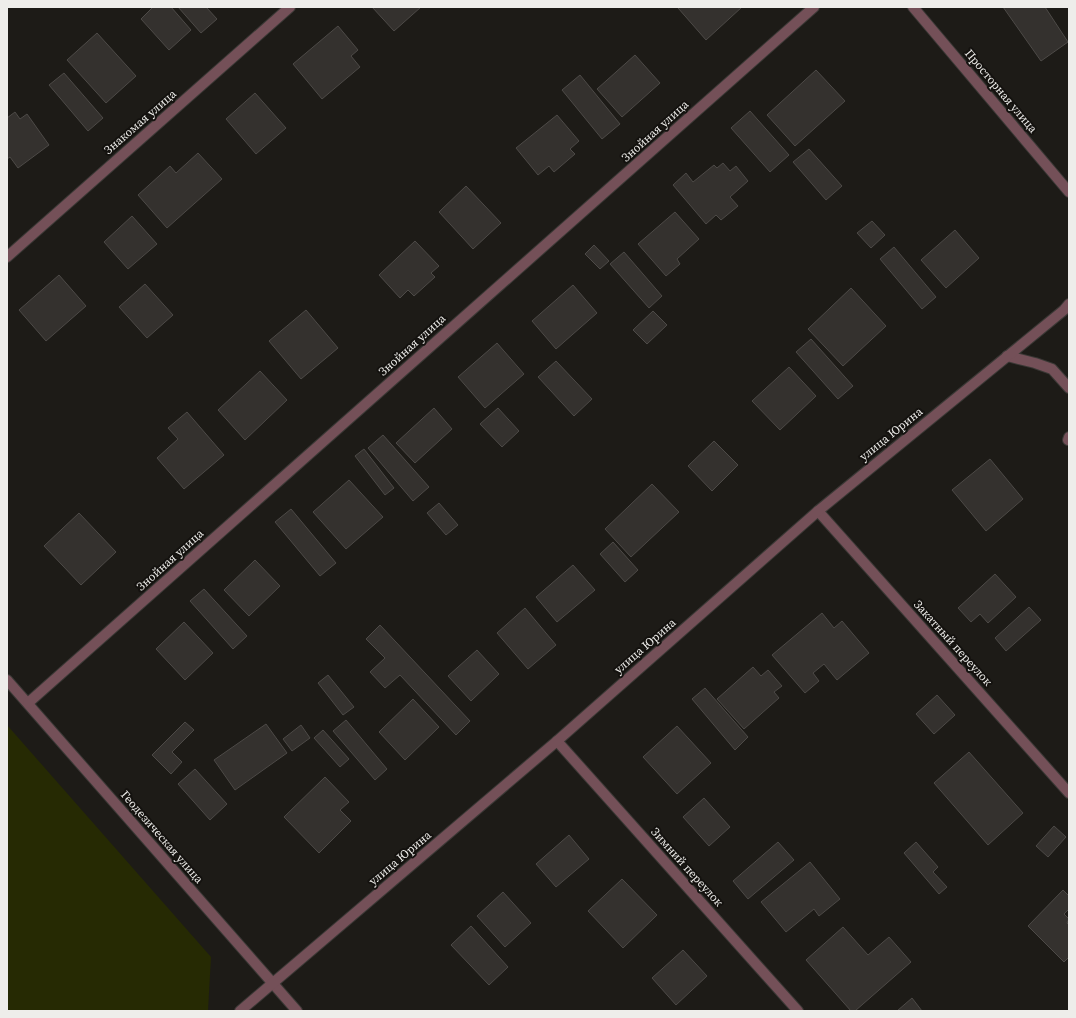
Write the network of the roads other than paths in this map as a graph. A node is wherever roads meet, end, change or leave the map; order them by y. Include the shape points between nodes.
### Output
1 (290, 7) edge
2 (814, 7) edge
3 (913, 7) edge
4 (1069, 192) edge
5 (7, 256) edge
6 (1069, 304) edge
7 (1006, 356) junction
8 (1069, 388) edge
9 (818, 510) junction
10 (7, 680) edge
11 (28, 703) junction
12 (557, 741) junction
13 (1069, 793) edge
14 (272, 983) junction
15 (240, 1011) edge
16 (297, 1011) edge
17 (798, 1011) edge

1 - 5 street, Знакомая улица
2 - 11 street, Знойная улица
3 - 4 street, Просторная улица
6 - 7 street, улица Юрина
7 - 8 street via 1035,362 1052,370
7 - 9 street, улица Юрина
9 - 12 street, улица Юрина
9 - 13 street, Закатный переулок
10 - 11 street, Геодезическая улица
11 - 14 street, Геодезическая улица
12 - 14 street, улица Юрина
12 - 17 street, Зимний переулок
14 - 15 street, улица Юрина
14 - 16 street, Геодезическая улица

